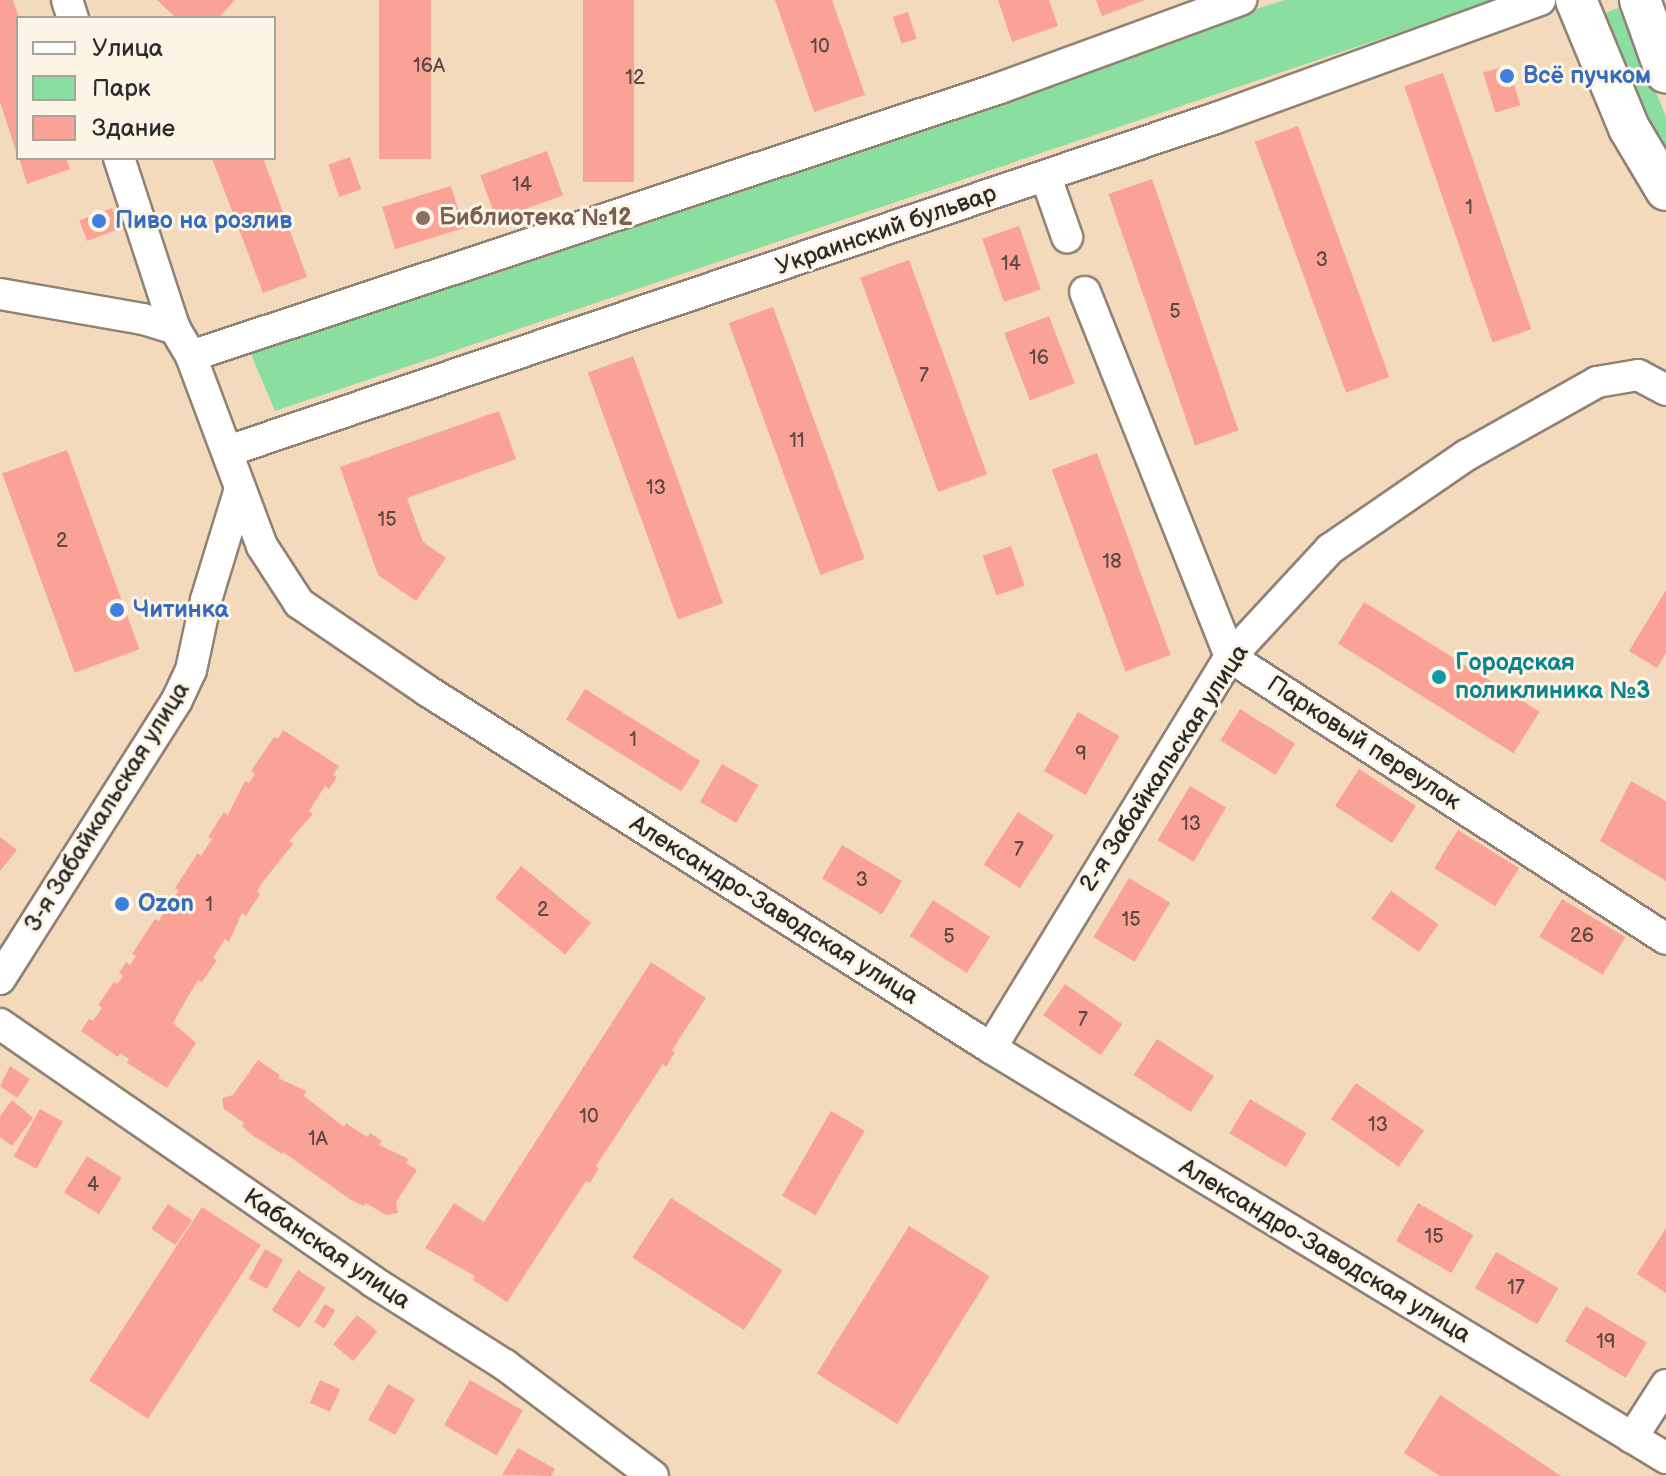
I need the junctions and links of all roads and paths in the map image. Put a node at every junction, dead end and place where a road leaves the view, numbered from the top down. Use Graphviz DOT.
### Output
graph roads {
  1 [pos="1241,0"];
  2 [pos="1540,0"];
  3 [pos="1576,0"];
  4 [pos="1640,0"];
  5 [pos="1666,73"];
  6 [pos="120,160"];
  7 [pos="1046,177"];
  8 [pos="1666,190"];
  9 [pos="1067,237"];
  10 [pos="1085,292"];
  11 [pos="0,294"];
  12 [pos="175,329"];
  13 [pos="191,356"];
  14 [pos="1666,390"];
  15 [pos="228,451"];
  16 [pos="240,489"];
  17 [pos="1230,657"];
  18 [pos="1666,939"];
  19 [pos="0,979"];
  20 [pos="0,1024"];
  21 [pos="991,1048"];
  22 [pos="1666,1385"];
  23 [pos="1632,1438"];
  24 [pos="1666,1458"];
  25 [pos="653,1476"];
  1 -- 13 [label="street"];
  2 -- 7 [label="street, Украинский бульвар"];
  3 -- 8 [label="main road"];
  4 -- 5 [label="main road"];
  6 -- 12 [label="street, Александро-Заводская улица"];
  7 -- 9 [label="street"];
  7 -- 15 [label="street, Украинский бульвар"];
  10 -- 17 [label="street"];
  11 -- 12 [label="street"];
  12 -- 13 [label="street, Александро-Заводская улица"];
  13 -- 15 [label="street, Александро-Заводская улица"];
  14 -- 17 [label="street, 2-я Забайкальская улица"];
  15 -- 16 [label="street, Александро-Заводская улица"];
  16 -- 19 [label="street, 3-я Забайкальская улица"];
  16 -- 21 [label="street, Александро-Заводская улица"];
  17 -- 18 [label="street, Парковый переулок"];
  17 -- 21 [label="street, 2-я Забайкальская улица"];
  20 -- 25 [label="street, Кабанская улица"];
  21 -- 23 [label="street, Александро-Заводская улица"];
  22 -- 23 [label="street"];
  23 -- 24 [label="street, Александро-Заводская улица"];
}
